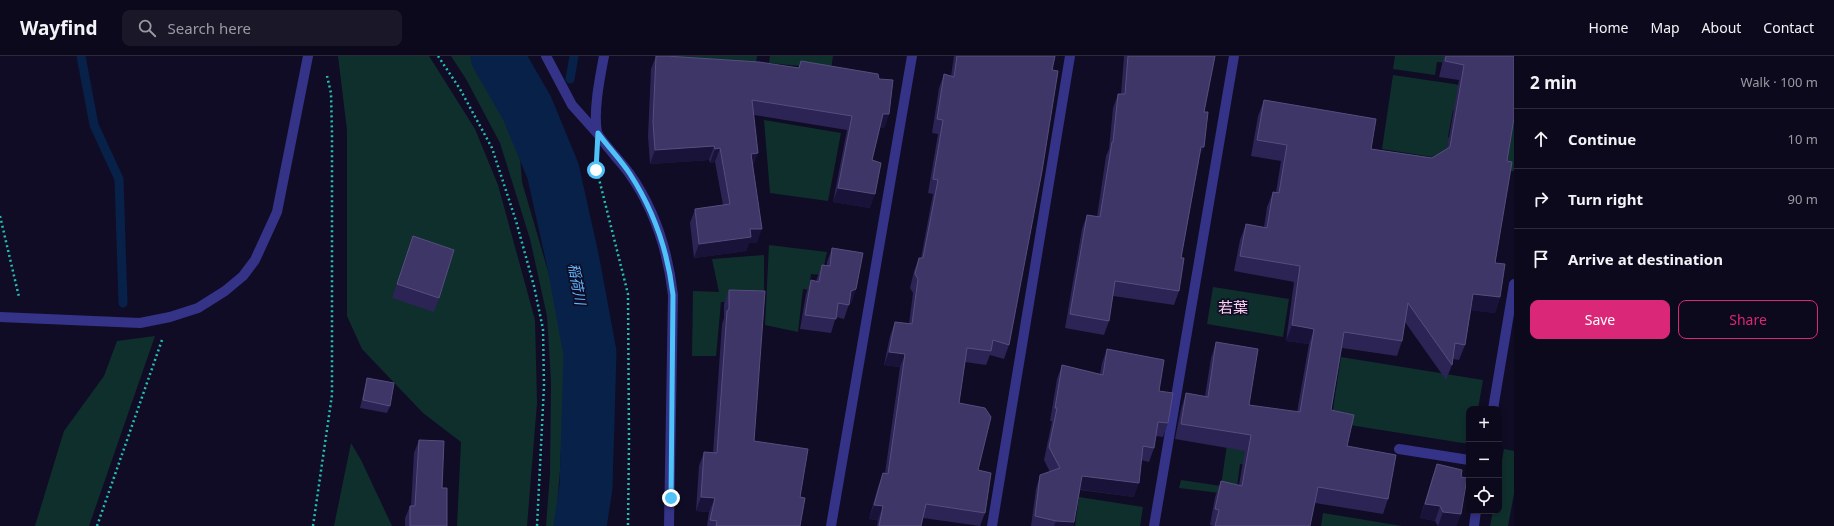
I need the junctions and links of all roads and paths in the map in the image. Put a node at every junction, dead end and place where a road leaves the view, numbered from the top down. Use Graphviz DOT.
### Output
graph roads {
  1 [pos="308,56"];
  2 [pos="438,56"];
  3 [pos="546,56"];
  4 [pos="604,56"];
  5 [pos="912,56"];
  6 [pos="1070,56"];
  7 [pos="1234,56"];
  8 [pos="325,71"];
  9 [pos="598,133"];
  10 [pos="0,216"];
  11 [pos="1514,284"];
  12 [pos="0,317"];
  13 [pos="170,317"];
  14 [pos="23,318"];
  15 [pos="1494,406"];
  16 [pos="1399,449"];
  17 [pos="1466,460"];
  18 [pos="1476,514"];
  19 [pos="97,526"];
  20 [pos="313,526"];
  21 [pos="537,526"];
  22 [pos="628,526"];
  23 [pos="669,526"];
  24 [pos="831,526"];
  25 [pos="992,526"];
  26 [pos="1154,526"];
  27 [pos="1474,526"];
  1 -- 13 [label="street"];
  2 -- 21 [label="path"];
  3 -- 9 [label="street"];
  4 -- 9 [label="street"];
  5 -- 24 [label="street"];
  6 -- 25 [label="street"];
  7 -- 26 [label="street"];
  8 -- 20 [label="path"];
  9 -- 22 [label="path"];
  9 -- 23 [label="street"];
  10 -- 14 [label="path"];
  11 -- 15 [label="street"];
  12 -- 14 [label="street"];
  13 -- 14 [label="street"];
  13 -- 19 [label="path"];
  16 -- 17 [label="street"];
  18 -- 27 [label="street"];
}
